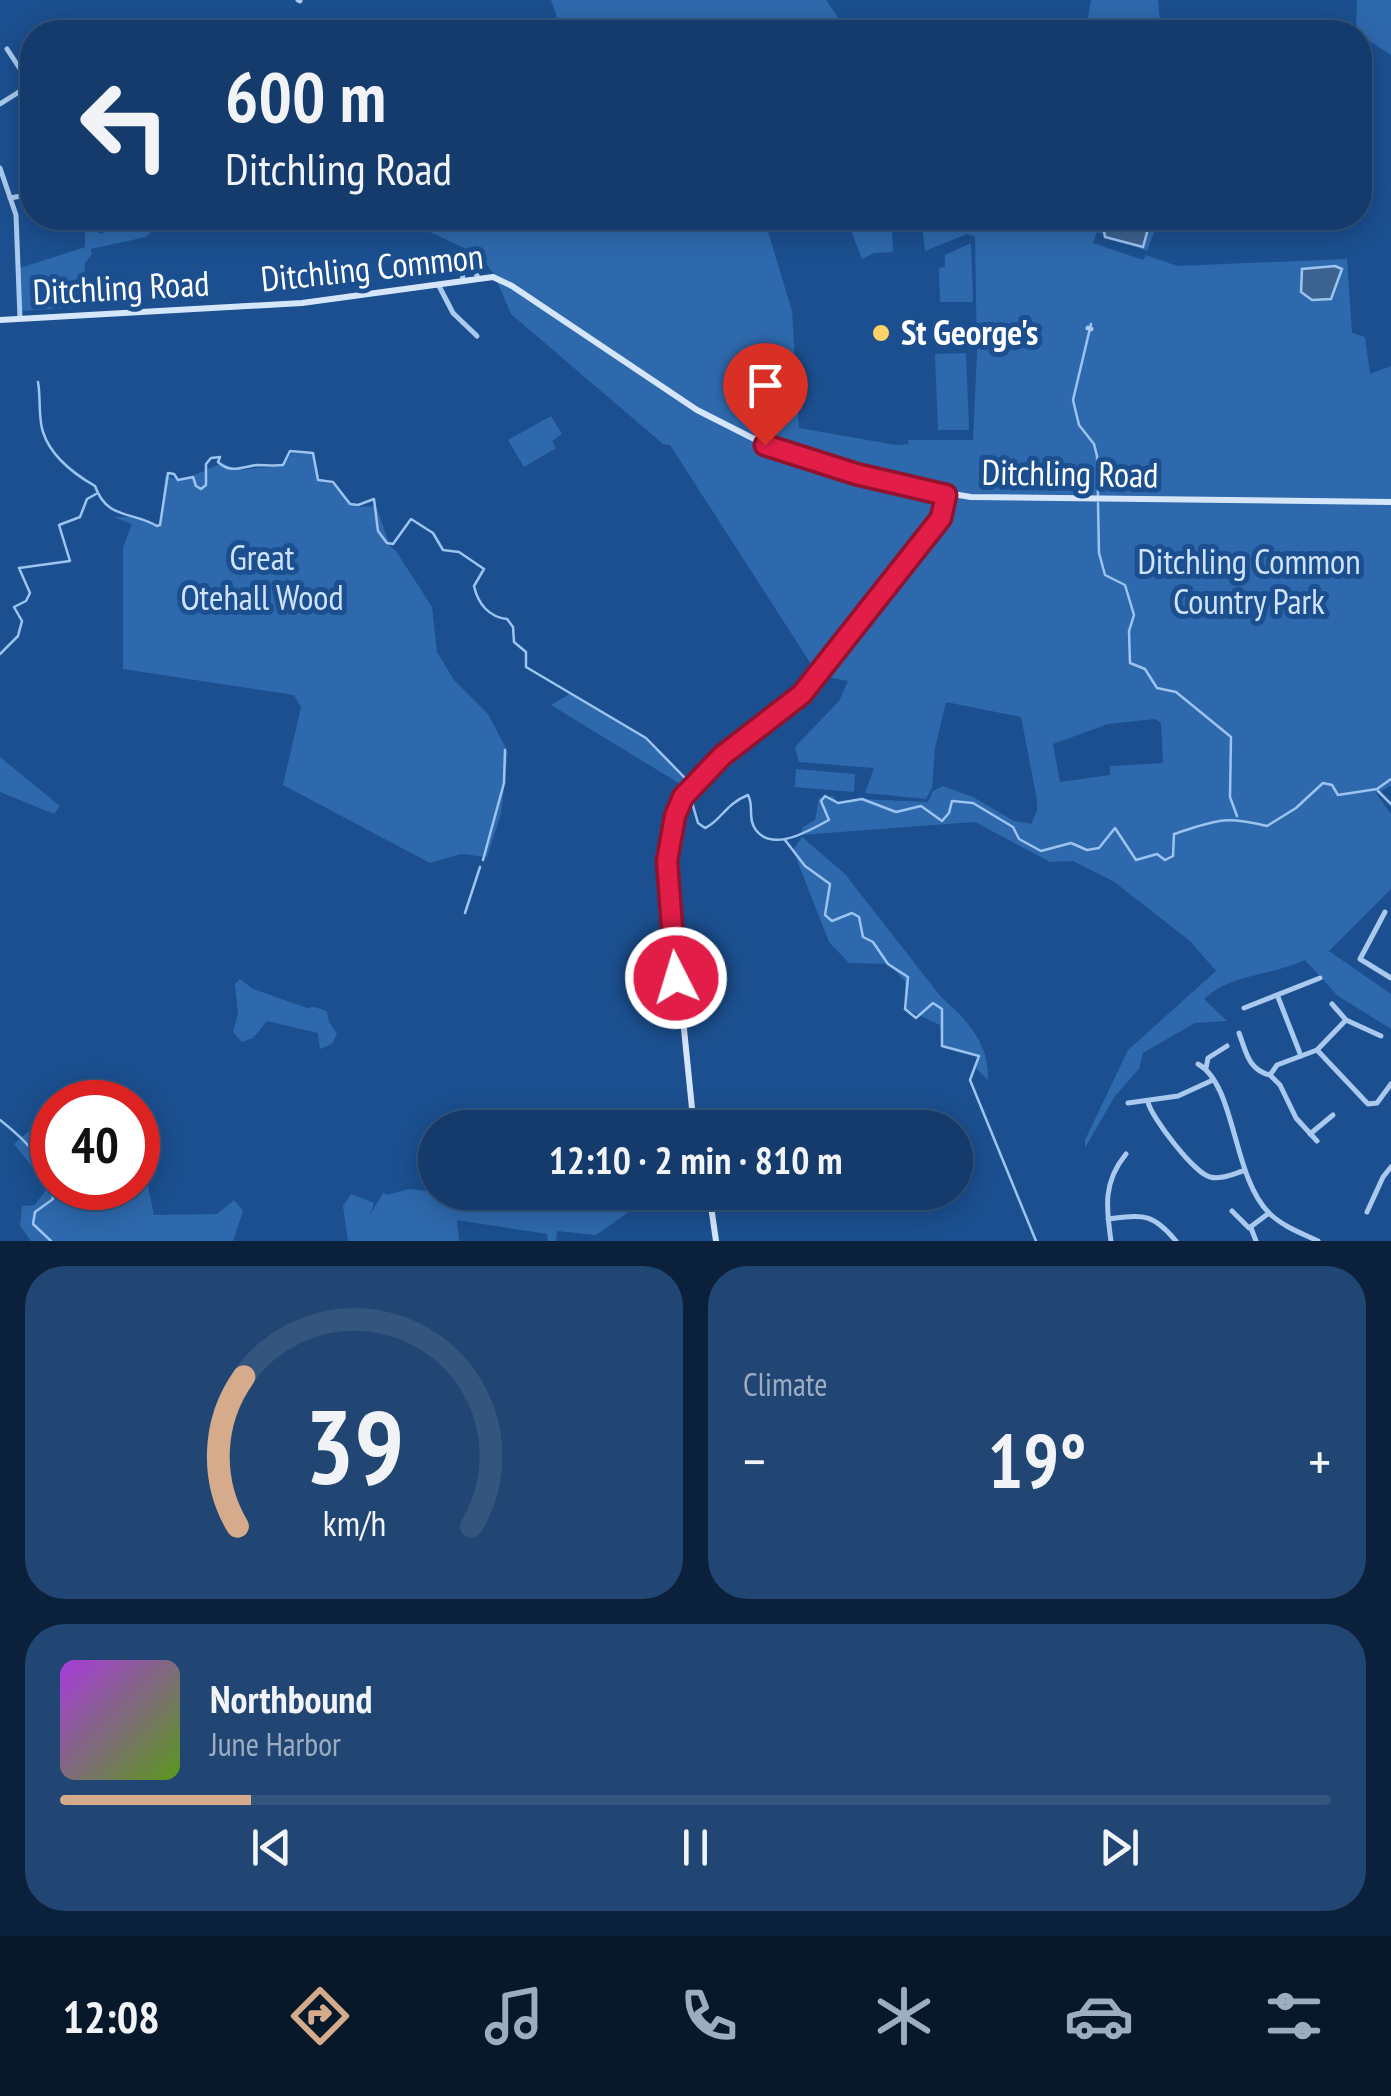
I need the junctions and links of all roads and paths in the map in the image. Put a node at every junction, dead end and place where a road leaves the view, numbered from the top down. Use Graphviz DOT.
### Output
graph roads {
  1 [pos="7,49"];
  2 [pos="20,68"];
  3 [pos="0,168"];
  4 [pos="20,196"];
  5 [pos="10,198"];
  6 [pos="478,278"];
  7 [pos="463,280"];
  8 [pos="439,286"];
  9 [pos="246,306"];
  10 [pos="20,318"];
  11 [pos="0,320"];
  12 [pos="477,336"];
  13 [pos="757,440"];
  14 [pos="946,495"];
  15 [pos="1391,502"];
  16 [pos="1385,912"];
  17 [pos="1320,978"];
  18 [pos="1391,978"];
  19 [pos="1278,997"];
  20 [pos="1332,1004"];
  21 [pos="1244,1008"];
  22 [pos="1346,1020"];
  23 [pos="1239,1033"];
  24 [pos="1380,1036"];
  25 [pos="1227,1046"];
  26 [pos="1317,1050"];
  27 [pos="1301,1056"];
  28 [pos="1198,1064"];
  29 [pos="1206,1068"];
  30 [pos="1270,1075"];
  31 [pos="1213,1080"];
  32 [pos="1391,1084"];
  33 [pos="1148,1102"];
  34 [pos="1128,1103"];
  35 [pos="692,1110"];
  36 [pos="1333,1115"];
  37 [pos="1310,1134"];
  38 [pos="1317,1140"];
  39 [pos="1126,1154"];
  40 [pos="1391,1168"];
  41 [pos="1243,1171"];
  42 [pos="712,1210"];
  43 [pos="1232,1211"];
  44 [pos="1367,1212"];
  45 [pos="1269,1213"];
  46 [pos="1108,1219"];
  47 [pos="1251,1228"];
  48 [pos="716,1241"];
  49 [pos="1112,1241"];
  50 [pos="1176,1241"];
  51 [pos="1256,1241"];
  52 [pos="1318,1241"];
  1 -- 2 [label="street"];
  3 -- 5 [label="street"];
  4 -- 5 [label="street"];
  5 -- 10 [label="street"];
  6 -- 7 [label="main road, Ditchling Common"];
  6 -- 7 [label="street"];
  6 -- 13 [label="main road, Ditchling Common"];
  7 -- 8 [label="main road, Ditchling Common"];
  8 -- 9 [label="main road, Ditchling Common"];
  8 -- 12 [label="street"];
  9 -- 10 [label="main road, Ditchling Road"];
  10 -- 11 [label="main road, Ditchling Road"];
  13 -- 14 [label="main road, Ditchling Road"];
  14 -- 15 [label="main road, Ditchling Road"];
  14 -- 35 [label="main road"];
  16 -- 18 [label="street"];
  17 -- 19 [label="street"];
  19 -- 21 [label="street"];
  19 -- 27 [label="street"];
  20 -- 22 [label="street"];
  22 -- 24 [label="street"];
  22 -- 26 [label="street"];
  23 -- 30 [label="street"];
  25 -- 29 [label="street"];
  26 -- 27 [label="street"];
  26 -- 32 [label="street"];
  27 -- 30 [label="street"];
  28 -- 29 [label="street"];
  29 -- 31 [label="street"];
  30 -- 37 [label="street"];
  31 -- 33 [label="street"];
  31 -- 41 [label="street"];
  33 -- 34 [label="street"];
  33 -- 41 [label="street"];
  36 -- 37 [label="street"];
  37 -- 38 [label="street"];
  39 -- 46 [label="street"];
  40 -- 44 [label="street"];
  41 -- 45 [label="street"];
  42 -- 48 [label="main road"];
  43 -- 47 [label="street"];
  45 -- 47 [label="street"];
  45 -- 52 [label="street"];
  46 -- 49 [label="street"];
  46 -- 50 [label="street"];
  47 -- 51 [label="street"];
}
